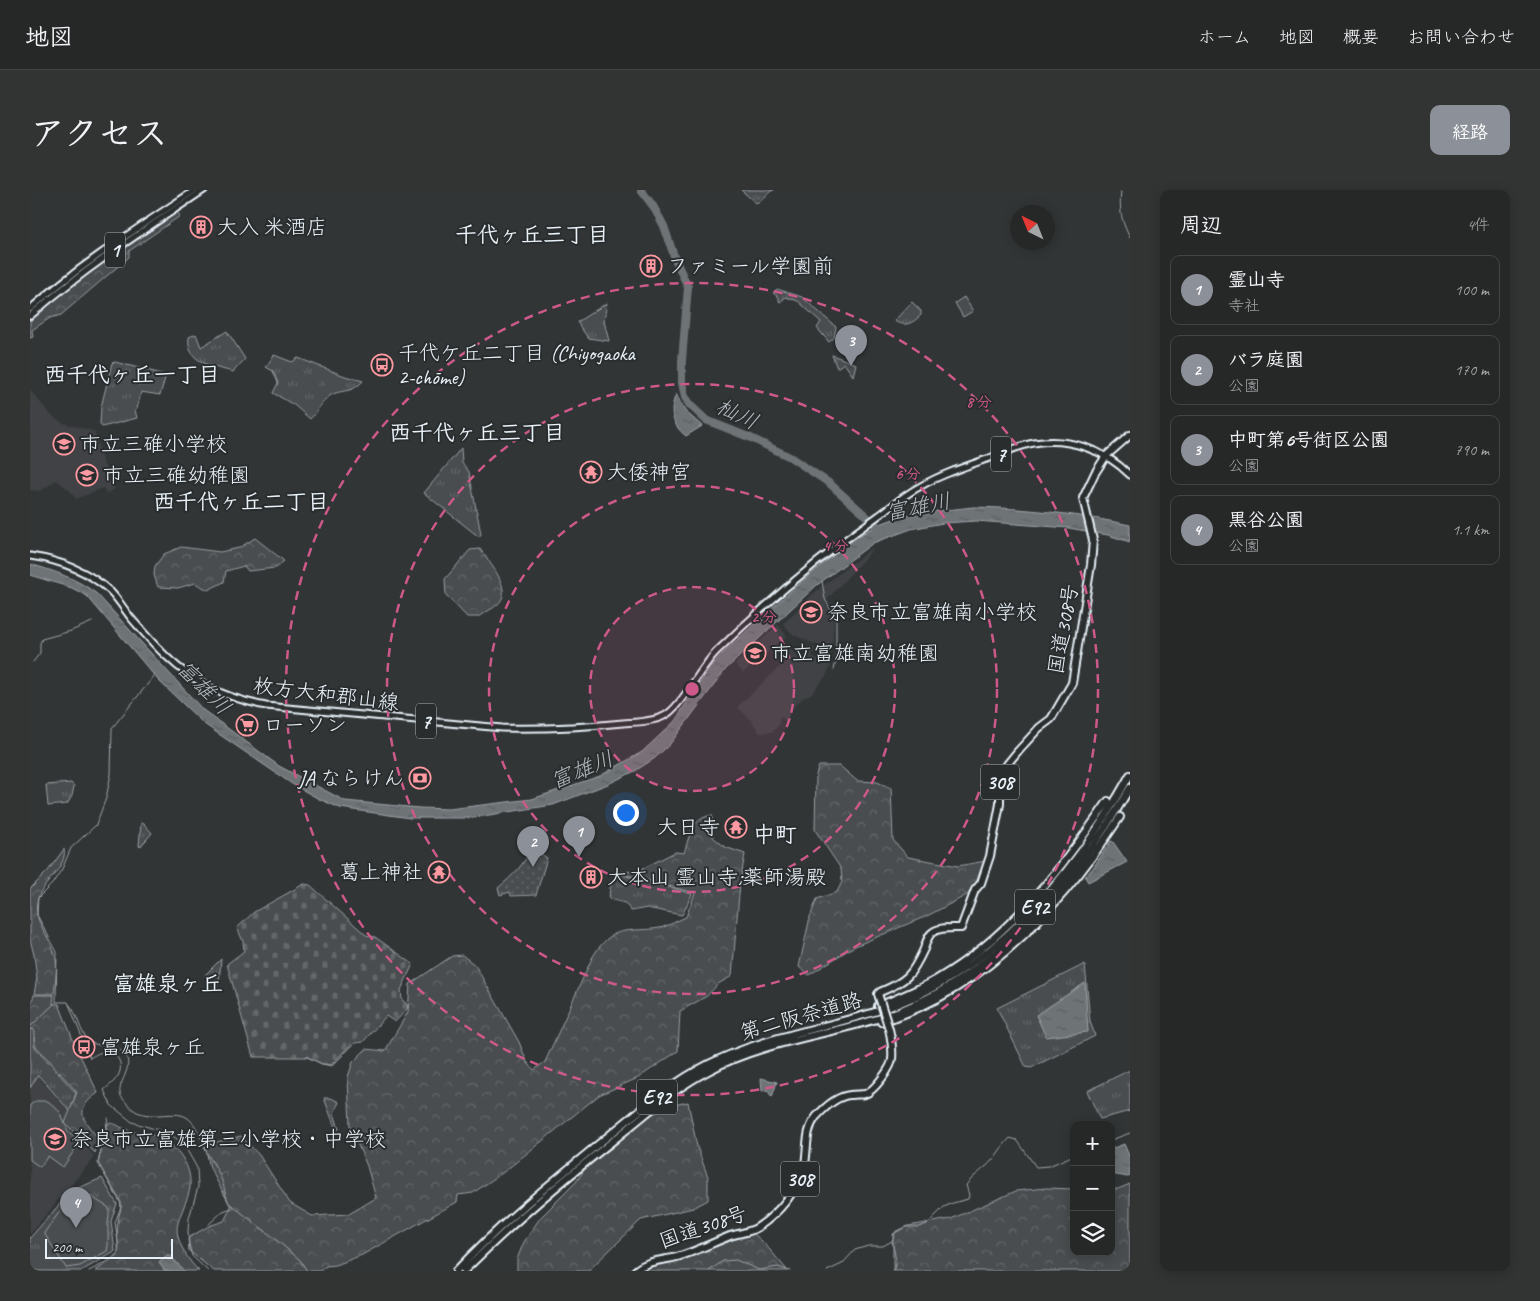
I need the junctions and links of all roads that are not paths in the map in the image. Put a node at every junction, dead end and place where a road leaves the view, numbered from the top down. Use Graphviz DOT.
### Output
graph roads {
  1 [pos="195,190"];
  2 [pos="204,190"];
  3 [pos="30,310"];
  4 [pos="30,316"];
  5 [pos="1130,435"];
  6 [pos="1106,456"];
  7 [pos="1130,475"];
  8 [pos="30,556"];
  9 [pos="1130,775"];
  10 [pos="1130,788"];
  11 [pos="1108,802"];
  12 [pos="1120,816"];
  13 [pos="905,1005"];
  14 [pos="823,1026"];
  15 [pos="825,1033"];
  16 [pos="456,1271"];
  17 [pos="464,1271"];
  18 [pos="635,1271"];
  1 -- 3 [label="main road, 1"];
  2 -- 4 [label="main road, 1"];
  5 -- 6 [label="highway, 国道308号 / 308"];
  6 -- 7 [label="main road, 枚方大和郡山線 / 7"];
  6 -- 8 [label="main road, 枚方大和郡山線 / 7"];
  6 -- 18 [label="highway, 国道308号 / 308, bridge"];
  9 -- 13 [label="highway, 第二阪奈道路 / E92"];
  10 -- 13 [label="highway, 第二阪奈道路 / E92"];
  11 -- 14 [label="highway"];
  12 -- 15 [label="highway"];
  13 -- 14 [label="highway, 第二阪奈道路 / E92"];
  13 -- 15 [label="highway, 第二阪奈道路 / E92"];
  14 -- 16 [label="highway, 第二阪奈道路 / E92"];
  15 -- 17 [label="highway, 第二阪奈道路 / E92"];
}
